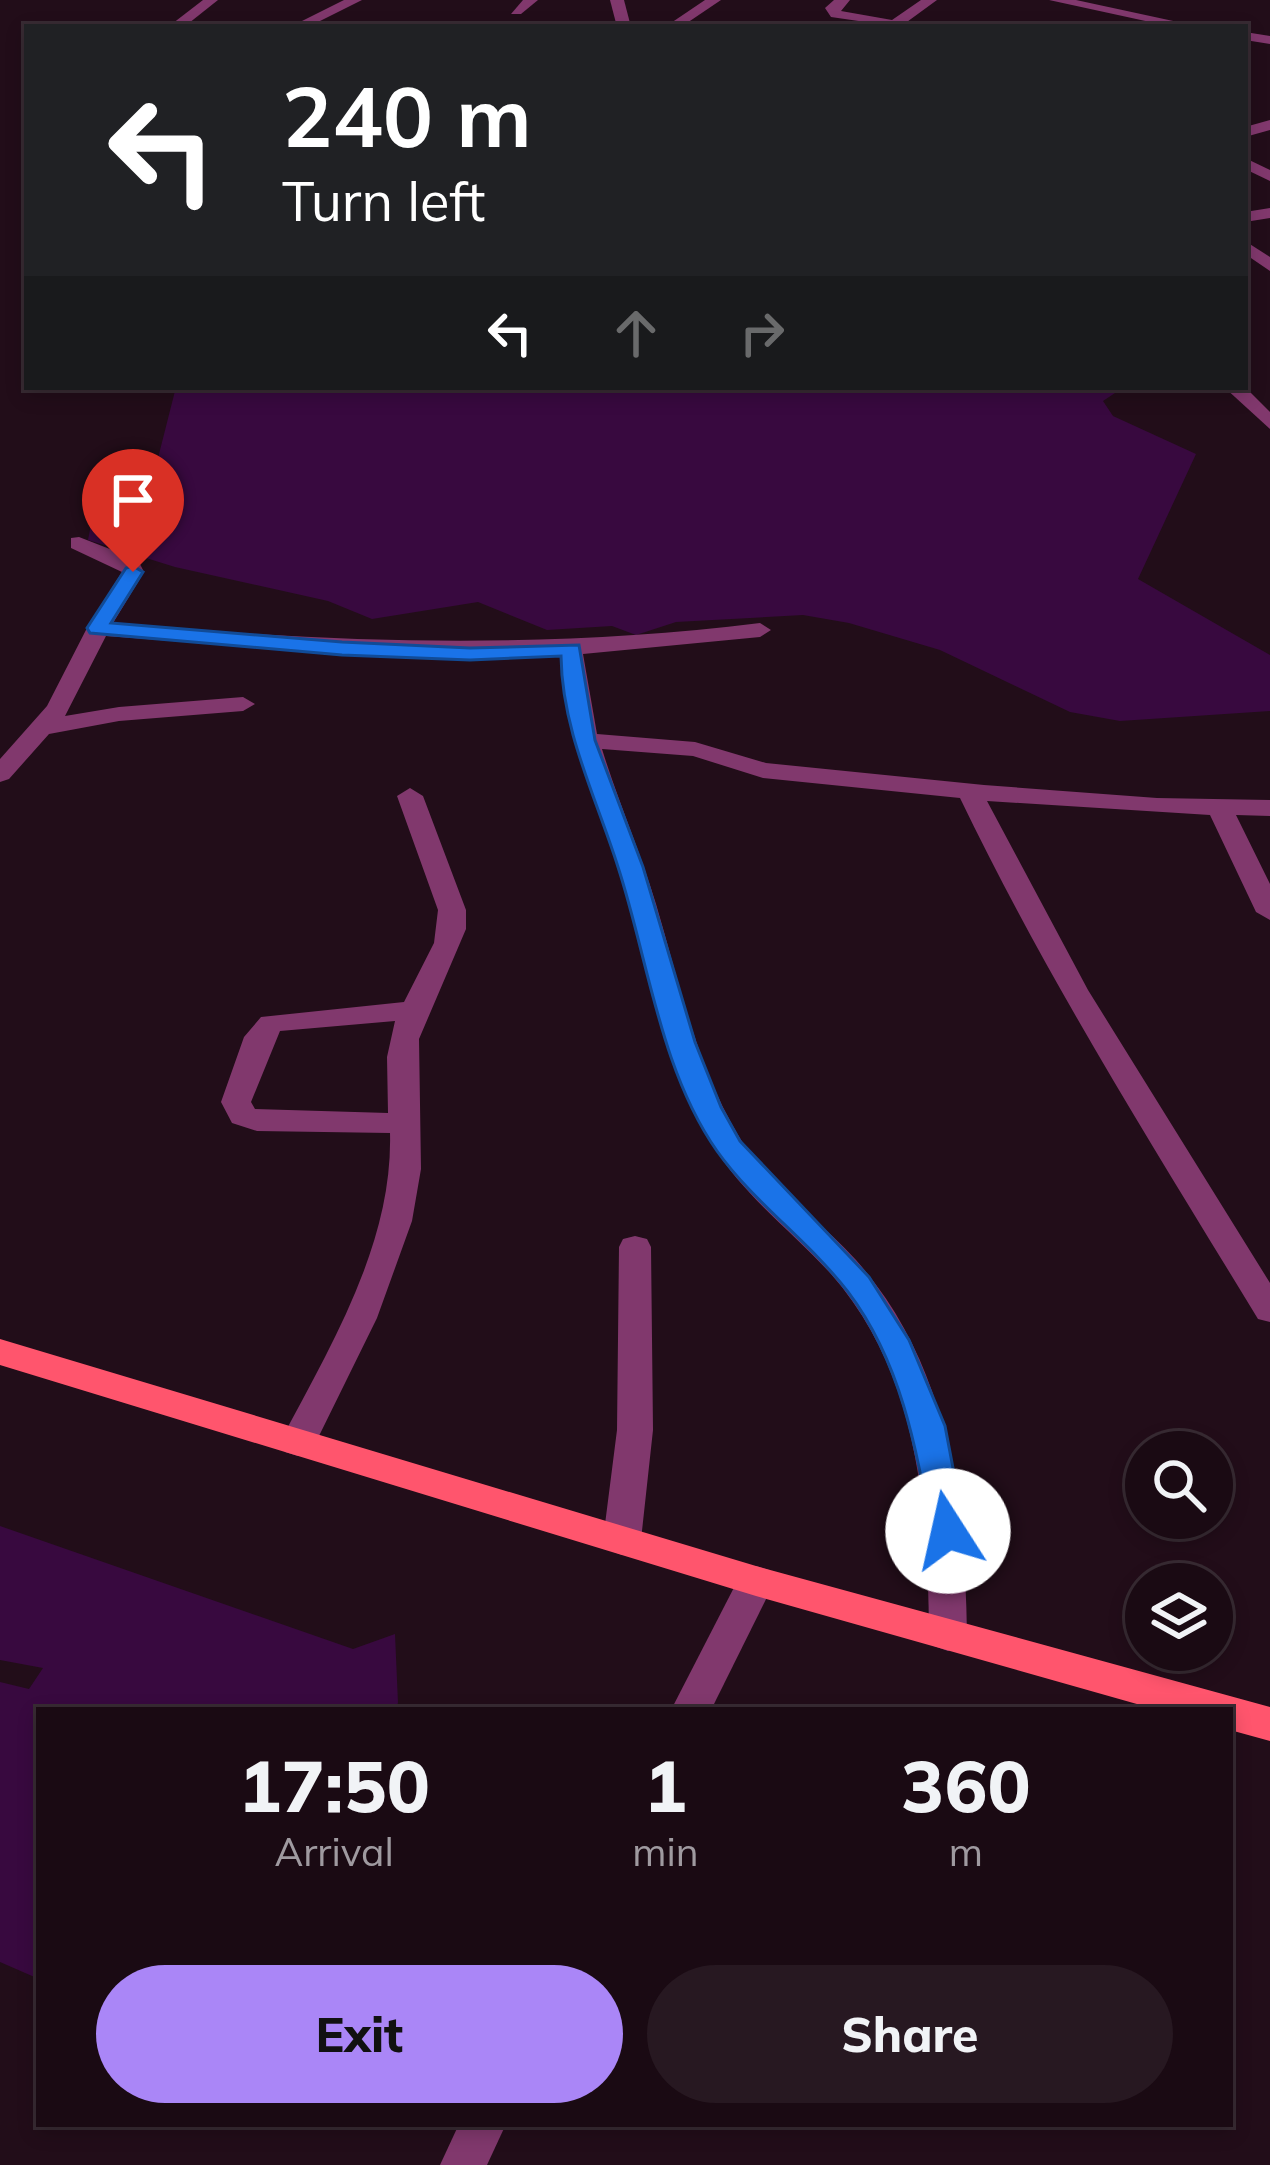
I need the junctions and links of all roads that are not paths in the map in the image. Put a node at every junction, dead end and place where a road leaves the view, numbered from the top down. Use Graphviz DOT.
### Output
graph roads {
  1 [pos="211,0"];
  2 [pos="355,0"];
  3 [pos="531,0"];
  4 [pos="714,0"];
  5 [pos="930,0"];
  6 [pos="1056,0"];
  7 [pos="843,8"];
  8 [pos="516,11"];
  9 [pos="1129,14"];
  10 [pos="180,22"];
  11 [pos="303,24"];
  12 [pos="677,24"];
  13 [pos="823,24"];
  14 [pos="887,24"];
  15 [pos="895,24"];
  16 [pos="1111,24"];
  17 [pos="1176,24"];
  18 [pos="1237,390"];
  19 [pos="1270,423"];
  20 [pos="79,543"];
  21 [pos="98,628"];
  22 [pos="760,630"];
  23 [pos="571,650"];
  24 [pos="244,704"];
  25 [pos="46,727"];
  26 [pos="584,740"];
  27 [pos="0,774"];
  28 [pos="969,791"];
  29 [pos="410,796"];
  30 [pos="1219,807"];
  31 [pos="1270,808"];
  32 [pos="1270,912"];
  33 [pos="413,1010"];
  34 [pos="407,1123"];
  35 [pos="634,1247"];
  36 [pos="1270,1310"];
  37 [pos="0,1352"];
  38 [pos="298,1442"];
  39 [pos="622,1540"];
  40 [pos="756,1581"];
  41 [pos="948,1635"];
  42 [pos="693,1707"];
  43 [pos="1207,1707"];
  44 [pos="1233,1714"];
  45 [pos="1270,1724"];
  46 [pos="482,2127"];
  47 [pos="463,2165"];
  1 -- 10 [label="street"];
  2 -- 11 [label="street"];
  3 -- 8 [label="street"];
  4 -- 12 [label="street"];
  5 -- 15 [label="street"];
  6 -- 9 [label="street"];
  7 -- 13 [label="street"];
  7 -- 14 [label="street"];
  9 -- 16 [label="street"];
  9 -- 17 [label="street"];
  18 -- 19 [label="street"];
  20 -- 21 [label="street"];
  21 -- 23 [label="street"];
  21 -- 25 [label="street"];
  22 -- 23 [label="street"];
  23 -- 26 [label="street"];
  24 -- 25 [label="street"];
  25 -- 27 [label="street"];
  26 -- 28 [label="street"];
  26 -- 41 [label="street"];
  28 -- 30 [label="street"];
  28 -- 36 [label="street"];
  29 -- 33 [label="street"];
  30 -- 31 [label="street"];
  30 -- 32 [label="street"];
  33 -- 34 [label="street"];
  33 -- 34 [label="street"];
  34 -- 38 [label="street"];
  35 -- 39 [label="street"];
  37 -- 38 [label="main road"];
  38 -- 39 [label="main road"];
  39 -- 40 [label="main road"];
  40 -- 41 [label="main road"];
  40 -- 42 [label="street"];
  41 -- 43 [label="main road"];
  44 -- 45 [label="main road"];
  46 -- 47 [label="street"];
}
